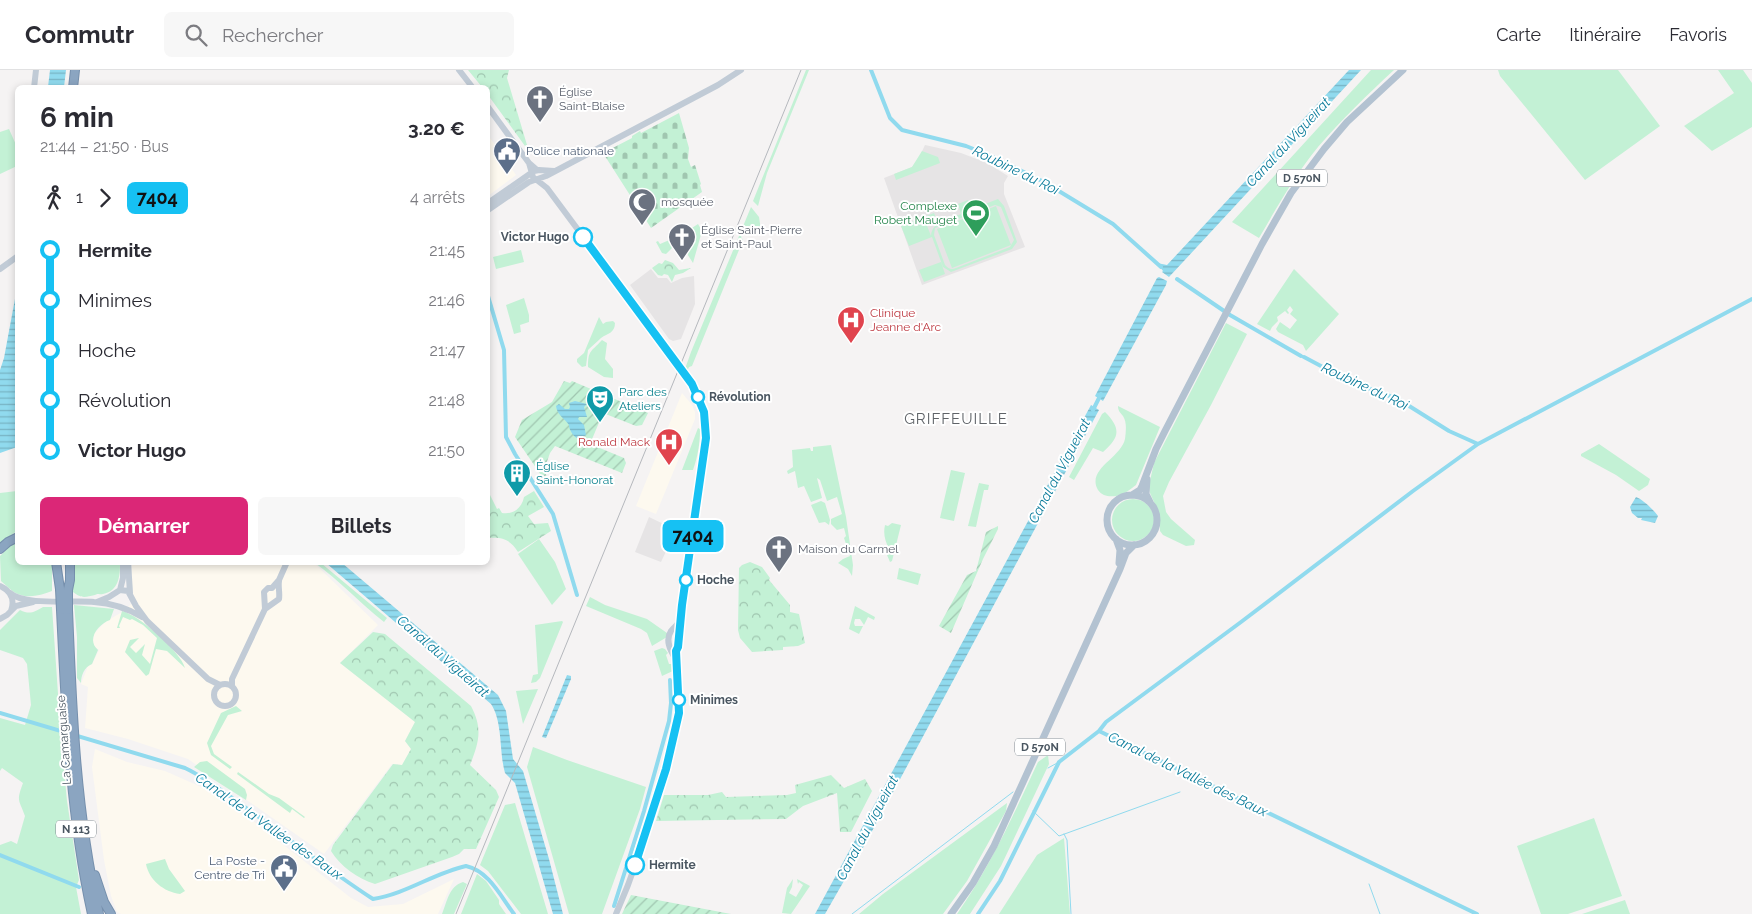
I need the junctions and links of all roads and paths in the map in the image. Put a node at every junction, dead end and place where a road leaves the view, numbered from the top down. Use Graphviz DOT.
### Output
graph roads {
  1 [pos="36,70"];
  2 [pos="75,70"];
  3 [pos="80,70"];
  4 [pos="459,70"];
  5 [pos="741,70"];
  6 [pos="1403,70"];
  7 [pos="34,85"];
  8 [pos="73,85"];
  9 [pos="78,85"];
  10 [pos="471,85"];
  11 [pos="490,110"];
  12 [pos="534,171"];
  13 [pos="545,173"];
  14 [pos="537,179"];
  15 [pos="547,188"];
  16 [pos="490,201"];
  17 [pos="490,209"];
  18 [pos="15,258"];
  19 [pos="0,269"];
  20 [pos="1147,474"];
  21 [pos="1132,495"];
  22 [pos="1150,502"];
  23 [pos="15,538"];
  24 [pos="1116,539"];
  25 [pos="1134,545"];
  26 [pos="0,550"];
  27 [pos="57,565"];
  28 [pos="60,565"];
  29 [pos="68,565"];
  30 [pos="122,565"];
  31 [pos="128,565"];
  32 [pos="286,565"];
  33 [pos="1117,574"];
  34 [pos="0,586"];
  35 [pos="275,589"];
  36 [pos="64,590"];
  37 [pos="117,592"];
  38 [pos="10,593"];
  39 [pos="131,596"];
  40 [pos="36,601"];
  41 [pos="97,602"];
  42 [pos="269,602"];
  43 [pos="120,606"];
  44 [pos="10,612"];
  45 [pos="0,619"];
  46 [pos="147,621"];
  47 [pos="71,744"];
  48 [pos="80,808"];
  49 [pos="92,914"];
  50 [pos="99,914"];
  51 [pos="111,914"];
  52 [pos="616,914"];
  53 [pos="951,914"];
  1 -- 7 [label="main road"];
  2 -- 8 [label="highway"];
  3 -- 9 [label="highway"];
  4 -- 10 [label="main road"];
  5 -- 13 [label="main road"];
  6 -- 20 [label="main road, D 570N"];
  11 -- 12 [label="main road"];
  12 -- 13 [label="main road"];
  12 -- 14 [label="main road"];
  12 -- 16 [label="main road"];
  13 -- 14 [label="main road"];
  13 -- 15 [label="main road"];
  14 -- 15 [label="main road"];
  14 -- 17 [label="main road"];
  15 -- 52 [label="main road, bridge"];
  18 -- 19 [label="main road"];
  20 -- 21 [label="main road, D 570N"];
  20 -- 22 [label="main road, D 570N"];
  21 -- 22 [label="main road"];
  21 -- 24 [label="main road"];
  22 -- 25 [label="main road"];
  23 -- 26 [label="highway"];
  24 -- 25 [label="main road"];
  24 -- 33 [label="main road, D 570N"];
  25 -- 33 [label="main road, D 570N"];
  27 -- 36 [label="highway"];
  28 -- 36 [label="highway, La Camarguaise / N 113"];
  29 -- 36 [label="highway"];
  30 -- 37 [label="main road"];
  31 -- 39 [label="main road"];
  32 -- 35 [label="main road"];
  33 -- 53 [label="main road, D 570N"];
  34 -- 38 [label="main road"];
  35 -- 42 [label="main road"];
  35 -- 42 [label="main road"];
  36 -- 47 [label="highway, La Camarguaise / N 113, bridge"];
  37 -- 39 [label="main road"];
  37 -- 41 [label="main road"];
  37 -- 43 [label="main road"];
  38 -- 40 [label="main road"];
  38 -- 44 [label="main road"];
  39 -- 43 [label="main road"];
  39 -- 46 [label="main road"];
  40 -- 41 [label="main road"];
  40 -- 44 [label="main road"];
  41 -- 43 [label="main road"];
  42 -- 46 [label="main road"];
  43 -- 46 [label="main road"];
  44 -- 45 [label="main road"];
  47 -- 48 [label="highway, La Camarguaise / N 113"];
  47 -- 49 [label="highway, La Camarguaise / N 113"];
  48 -- 50 [label="highway, La Camarguaise / N 113"];
  48 -- 51 [label="highway"];
}
